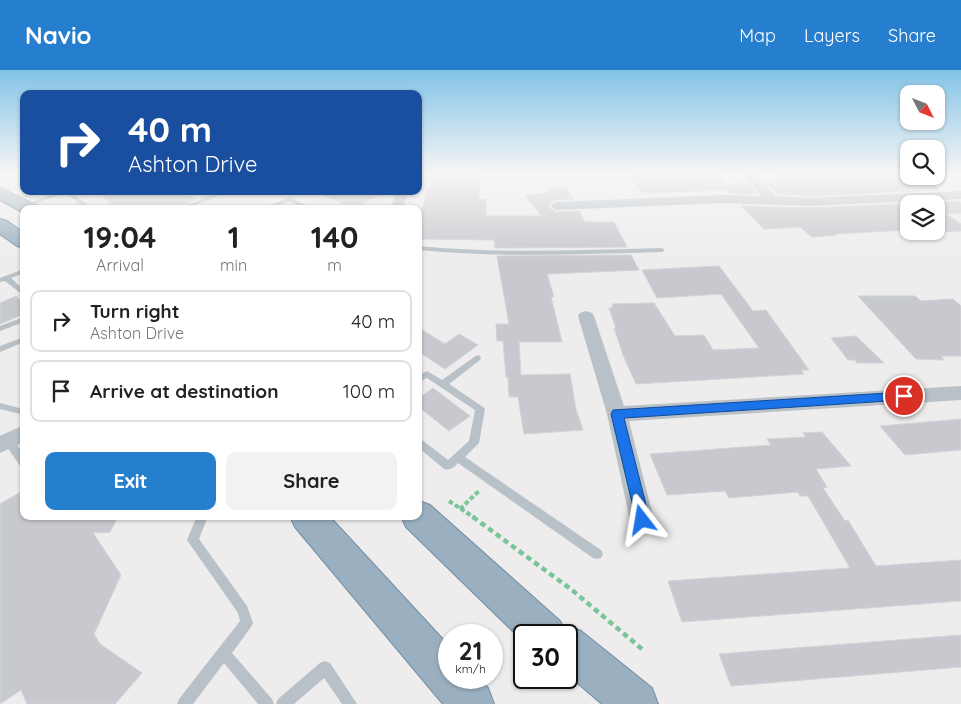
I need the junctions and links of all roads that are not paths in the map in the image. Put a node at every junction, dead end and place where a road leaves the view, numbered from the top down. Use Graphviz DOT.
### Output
graph roads {
  1 [pos="637,203"];
  2 [pos="556,206"];
  3 [pos="0,225"];
  4 [pos="20,239"];
  5 [pos="422,248"];
  6 [pos="662,250"];
  7 [pos="20,273"];
  8 [pos="3,279"];
  9 [pos="20,291"];
  10 [pos="586,316"];
  11 [pos="20,321"];
  12 [pos="0,329"];
  13 [pos="20,341"];
  14 [pos="0,349"];
  15 [pos="477,358"];
  16 [pos="422,377"];
  17 [pos="443,384"];
  18 [pos="961,393"];
  19 [pos="0,406"];
  20 [pos="20,411"];
  21 [pos="617,414"];
  22 [pos="11,440"];
  23 [pos="422,445"];
  24 [pos="20,456"];
  25 [pos="458,457"];
  26 [pos="434,509"];
  27 [pos="201,520"];
  28 [pos="311,520"];
  29 [pos="642,520"];
  30 [pos="597,554"];
  31 [pos="504,594"];
  32 [pos="535,624"];
  33 [pos="540,624"];
  34 [pos="224,653"];
  35 [pos="578,656"];
  36 [pos="437,664"];
  37 [pos="578,666"];
  38 [pos="184,704"];
  39 [pos="267,704"];
  40 [pos="284,704"];
  41 [pos="350,704"];
  42 [pos="463,704"];
  43 [pos="472,704"];
  44 [pos="617,704"];
  45 [pos="636,704"];
  1 -- 2 [label="street"];
  3 -- 4 [label="highway"];
  5 -- 6 [label="lane"];
  7 -- 8 [label="lane"];
  8 -- 9 [label="lane"];
  10 -- 21 [label="street"];
  11 -- 12 [label="lane"];
  13 -- 14 [label="lane"];
  15 -- 17 [label="lane"];
  16 -- 17 [label="lane"];
  17 -- 25 [label="lane"];
  18 -- 21 [label="street"];
  19 -- 20 [label="lane"];
  21 -- 29 [label="street"];
  22 -- 24 [label="lane"];
  23 -- 25 [label="lane"];
  25 -- 30 [label="lane"];
  26 -- 31 [label="highway"];
  27 -- 34 [label="lane"];
  28 -- 36 [label="highway"];
  31 -- 32 [label="highway"];
  31 -- 33 [label="highway"];
  34 -- 38 [label="lane"];
  34 -- 39 [label="lane"];
  35 -- 45 [label="highway"];
  36 -- 42 [label="highway"];
  36 -- 43 [label="highway"];
  37 -- 44 [label="highway"];
  40 -- 41 [label="lane"];
}
